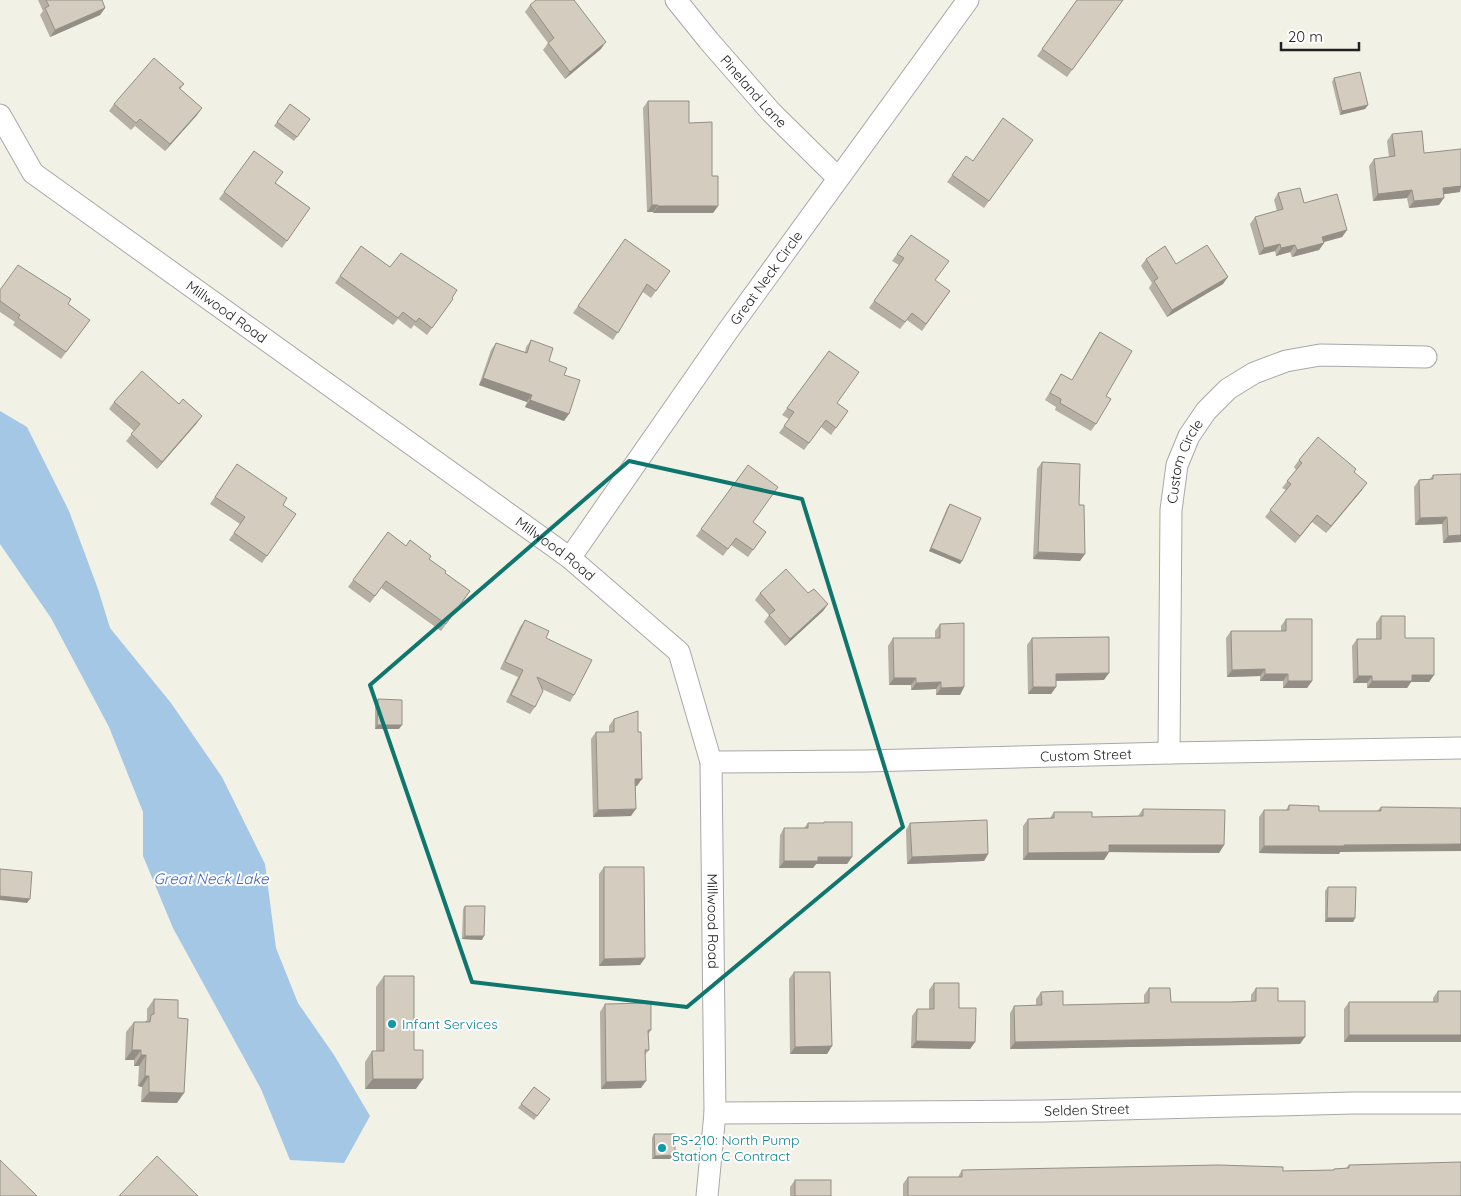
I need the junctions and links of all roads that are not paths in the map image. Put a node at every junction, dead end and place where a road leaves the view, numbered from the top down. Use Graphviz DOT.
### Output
graph roads {
  1 [pos="676,0"];
  2 [pos="968,0"];
  3 [pos="0,115"];
  4 [pos="838,178"];
  5 [pos="1426,357"];
  6 [pos="570,558"];
  7 [pos="1461,748"];
  8 [pos="1169,753"];
  9 [pos="711,762"];
  10 [pos="1461,1103"];
  11 [pos="715,1113"];
  12 [pos="707,1196"];
  1 -- 4 [label="street, Pineland Lane"];
  2 -- 4 [label="street, Great Neck Circle"];
  3 -- 6 [label="street, Millwood Road"];
  4 -- 6 [label="street, Great Neck Circle"];
  5 -- 8 [label="street, Custom Circle"];
  6 -- 9 [label="street, Millwood Road"];
  7 -- 8 [label="street, Custom Street"];
  8 -- 9 [label="street, Custom Street"];
  9 -- 11 [label="street, Millwood Road"];
  10 -- 11 [label="street, Selden Street"];
  11 -- 12 [label="street, Millwood Road"];
}
